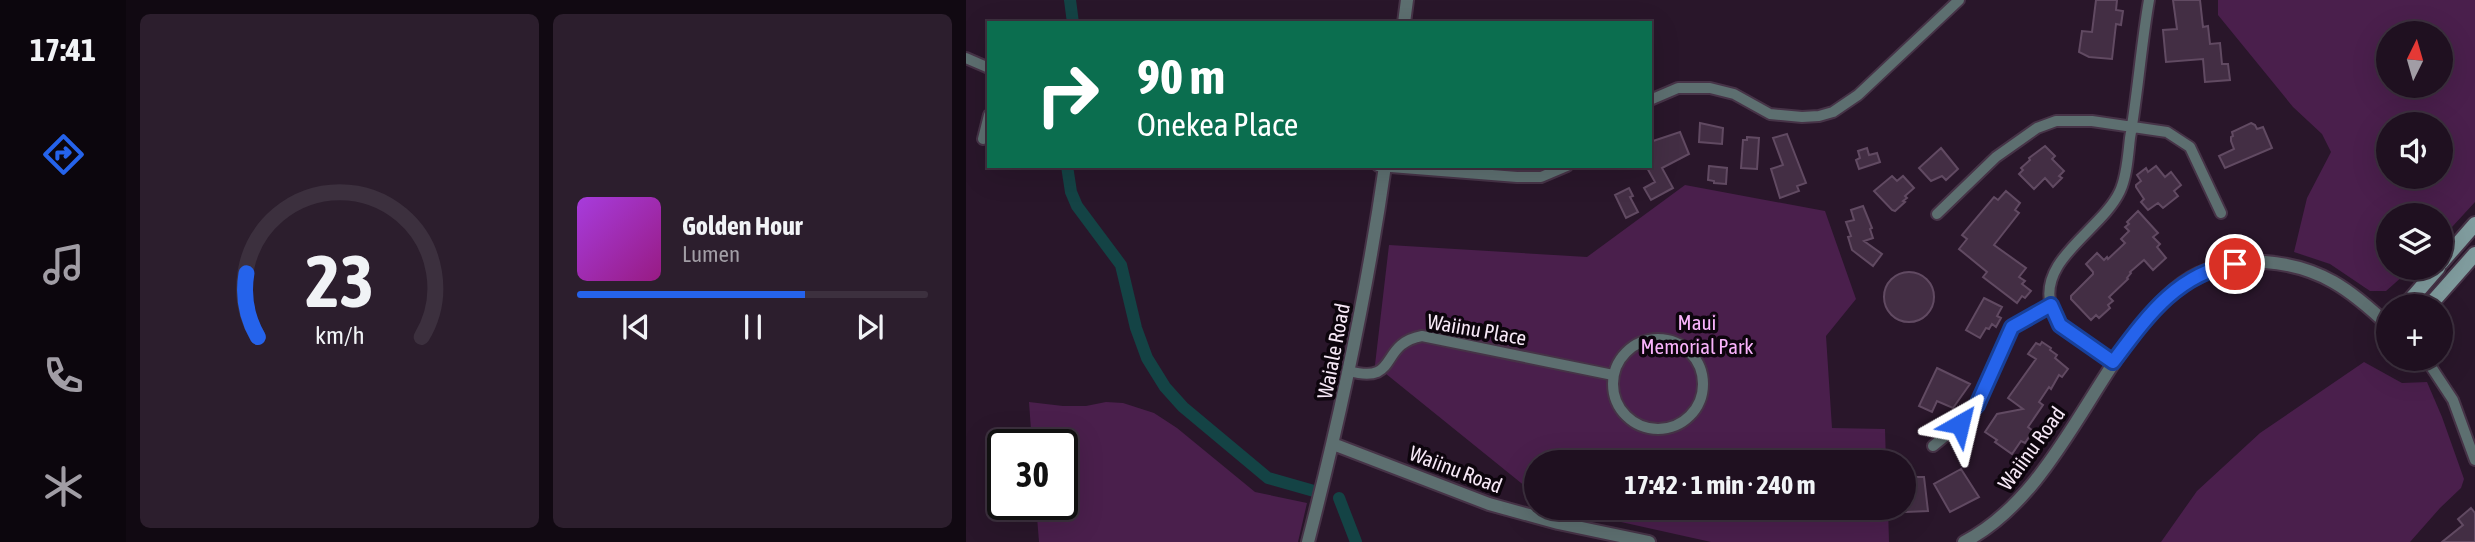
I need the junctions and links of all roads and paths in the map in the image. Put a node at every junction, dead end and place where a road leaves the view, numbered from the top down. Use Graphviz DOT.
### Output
graph roads {
  1 [pos="1407,0"];
  2 [pos="1959,0"];
  3 [pos="2149,0"];
  4 [pos="1404,21"];
  5 [pos="966,58"];
  6 [pos="987,67"];
  7 [pos="1652,99"];
  8 [pos="987,124"];
  9 [pos="2132,126"];
  10 [pos="983,139"];
  11 [pos="1385,168"];
  12 [pos="1398,168"];
  13 [pos="1562,168"];
  14 [pos="1937,214"];
  15 [pos="2221,214"];
  16 [pos="2475,224"];
  17 [pos="2453,249"];
  18 [pos="2475,254"];
  19 [pos="2428,280"];
  20 [pos="2415,294"];
  21 [pos="2440,294"];
  22 [pos="2051,305"];
  23 [pos="2376,313"];
  24 [pos="2113,362"];
  25 [pos="2434,371"];
  26 [pos="1349,372"];
  27 [pos="1613,375"];
  28 [pos="1333,444"];
  29 [pos="1934,446"];
  30 [pos="2475,460"];
  31 [pos="1308,542"];
  32 [pos="1648,542"];
  33 [pos="1964,542"];
  1 -- 4 [label="street"];
  2 -- 7 [label="street"];
  3 -- 9 [label="street"];
  5 -- 6 [label="street"];
  8 -- 10 [label="street"];
  9 -- 14 [label="street"];
  9 -- 15 [label="street"];
  9 -- 22 [label="street"];
  11 -- 26 [label="street, Waiale Road"];
  12 -- 13 [label="street"];
  16 -- 17 [label="main road"];
  18 -- 21 [label="main road"];
  19 -- 20 [label="main road"];
  22 -- 24 [label="street"];
  22 -- 29 [label="street"];
  23 -- 24 [label="street, Waiinu Road"];
  24 -- 33 [label="street, Waiinu Road"];
  25 -- 30 [label="street"];
  26 -- 27 [label="street, Waiinu Place"];
  26 -- 28 [label="street, Waiale Road"];
  27 -- 27 [label="street"];
  28 -- 31 [label="street, Waiale Road"];
  28 -- 32 [label="street, Waiinu Road"];
}
